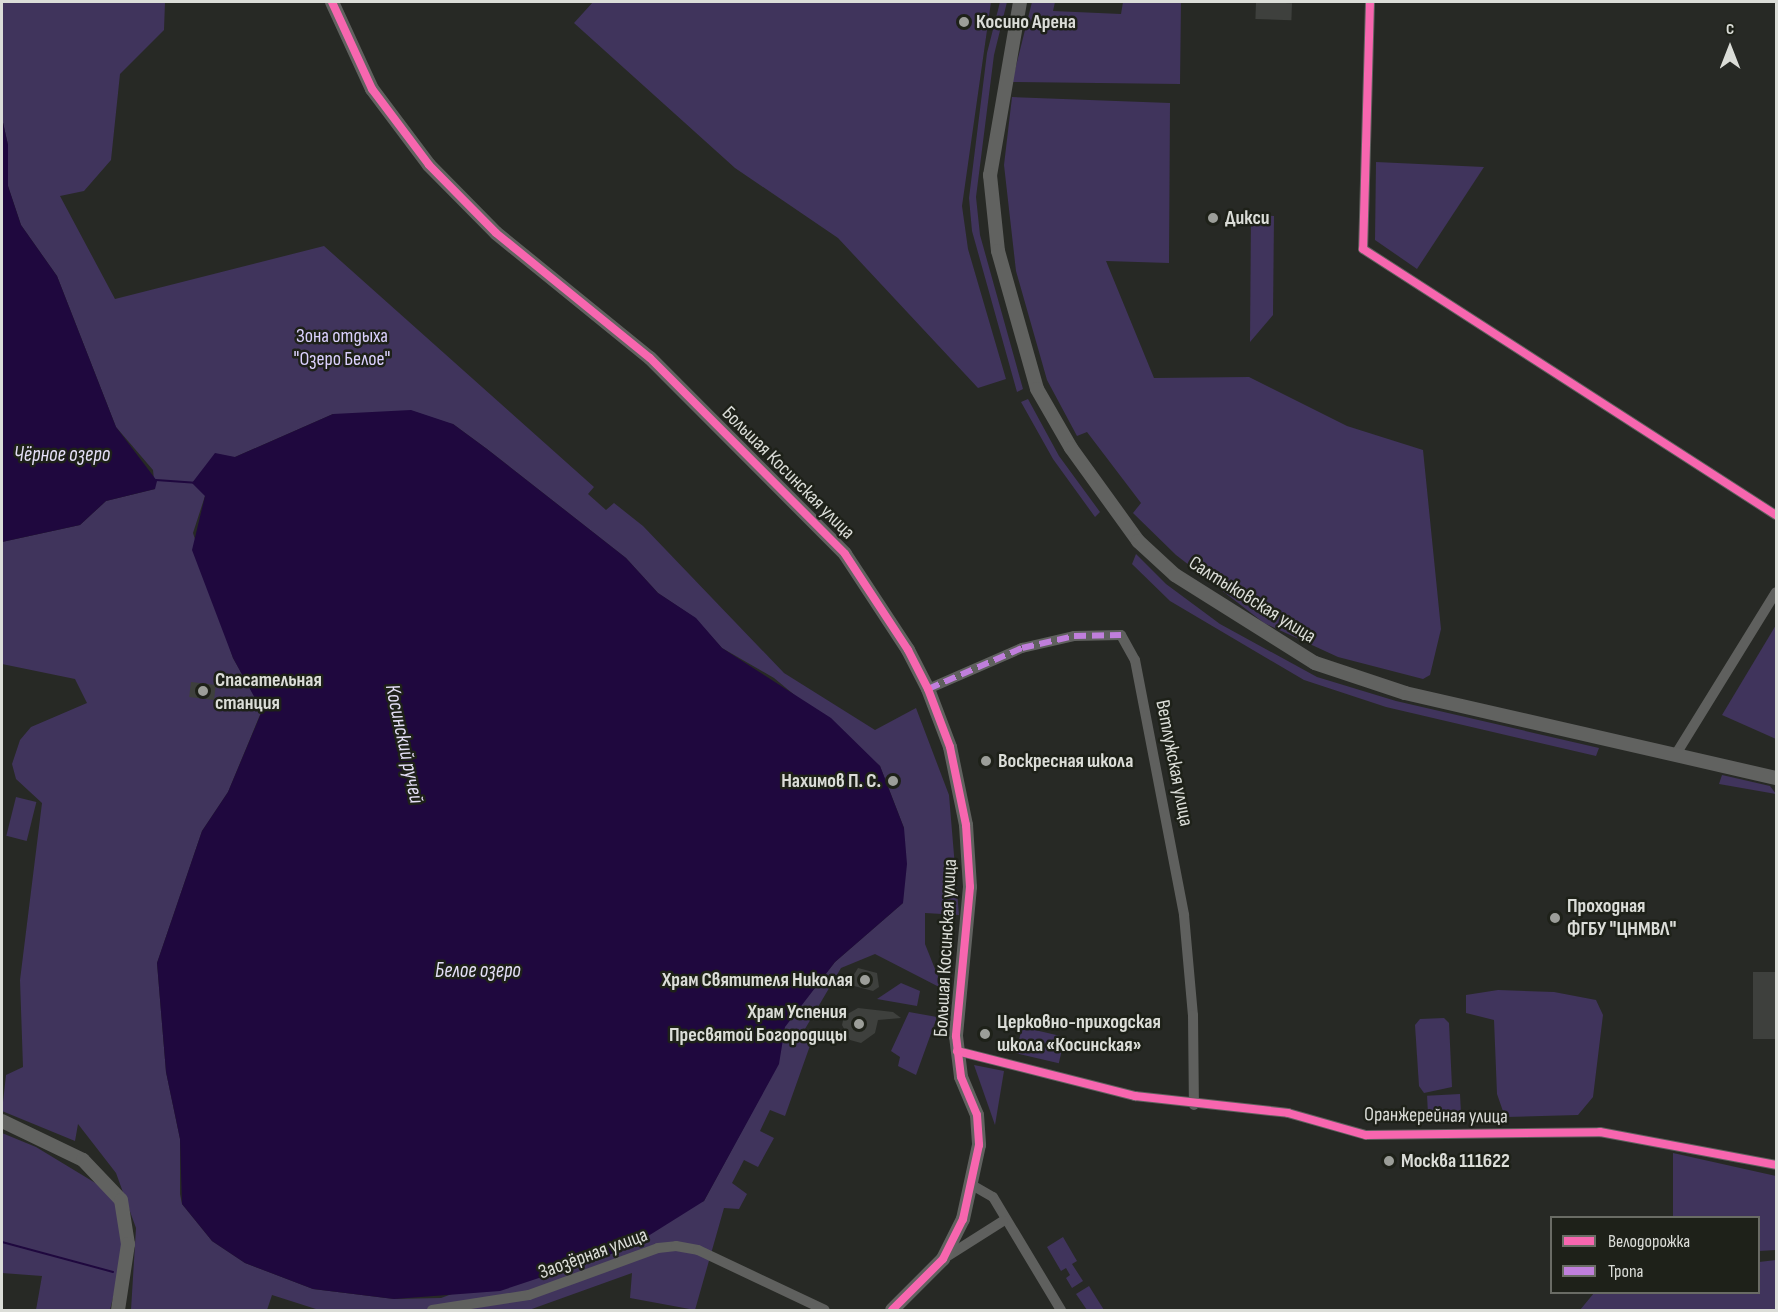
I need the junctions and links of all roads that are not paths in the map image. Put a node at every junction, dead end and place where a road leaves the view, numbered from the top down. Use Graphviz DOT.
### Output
graph roads {
  1 [pos="332,2"];
  2 [pos="1020,2"];
  3 [pos="1370,2"];
  4 [pos="1776,515"];
  5 [pos="1776,592"];
  6 [pos="928,689"];
  7 [pos="1676,754"];
  8 [pos="1776,778"];
  9 [pos="957,1051"];
  10 [pos="1194,1105"];
  11 [pos="2,1121"];
  12 [pos="1776,1165"];
  13 [pos="972,1185"];
  14 [pos="963,1219"];
  15 [pos="1003,1221"];
  16 [pos="980,1234"];
  17 [pos="943,1259"];
  18 [pos="118,1311"];
  19 [pos="432,1311"];
  20 [pos="825,1311"];
  21 [pos="892,1311"];
  22 [pos="1061,1311"];
  1 -- 6 [label="street, Большая Косинская улица"];
  2 -- 7 [label="street, Салтыковская улица"];
  3 -- 4 [label="street"];
  5 -- 7 [label="street"];
  6 -- 9 [label="street, Большая Косинская улица"];
  6 -- 10 [label="street, Ветлужская улица"];
  7 -- 8 [label="street, Салтыковская улица"];
  9 -- 10 [label="street, Оранжерейная улица"];
  9 -- 13 [label="street, Большая Косинская улица"];
  10 -- 12 [label="street, Оранжерейная улица"];
  11 -- 18 [label="street"];
  13 -- 14 [label="street, Большая Косинская улица"];
  13 -- 15 [label="street"];
  14 -- 16 [label="street"];
  14 -- 17 [label="street, Большая Косинская улица"];
  15 -- 16 [label="street"];
  15 -- 22 [label="street"];
  16 -- 17 [label="street"];
  17 -- 21 [label="street, Большая Косинская улица"];
  19 -- 20 [label="street, Заозёрная улица"];
}
